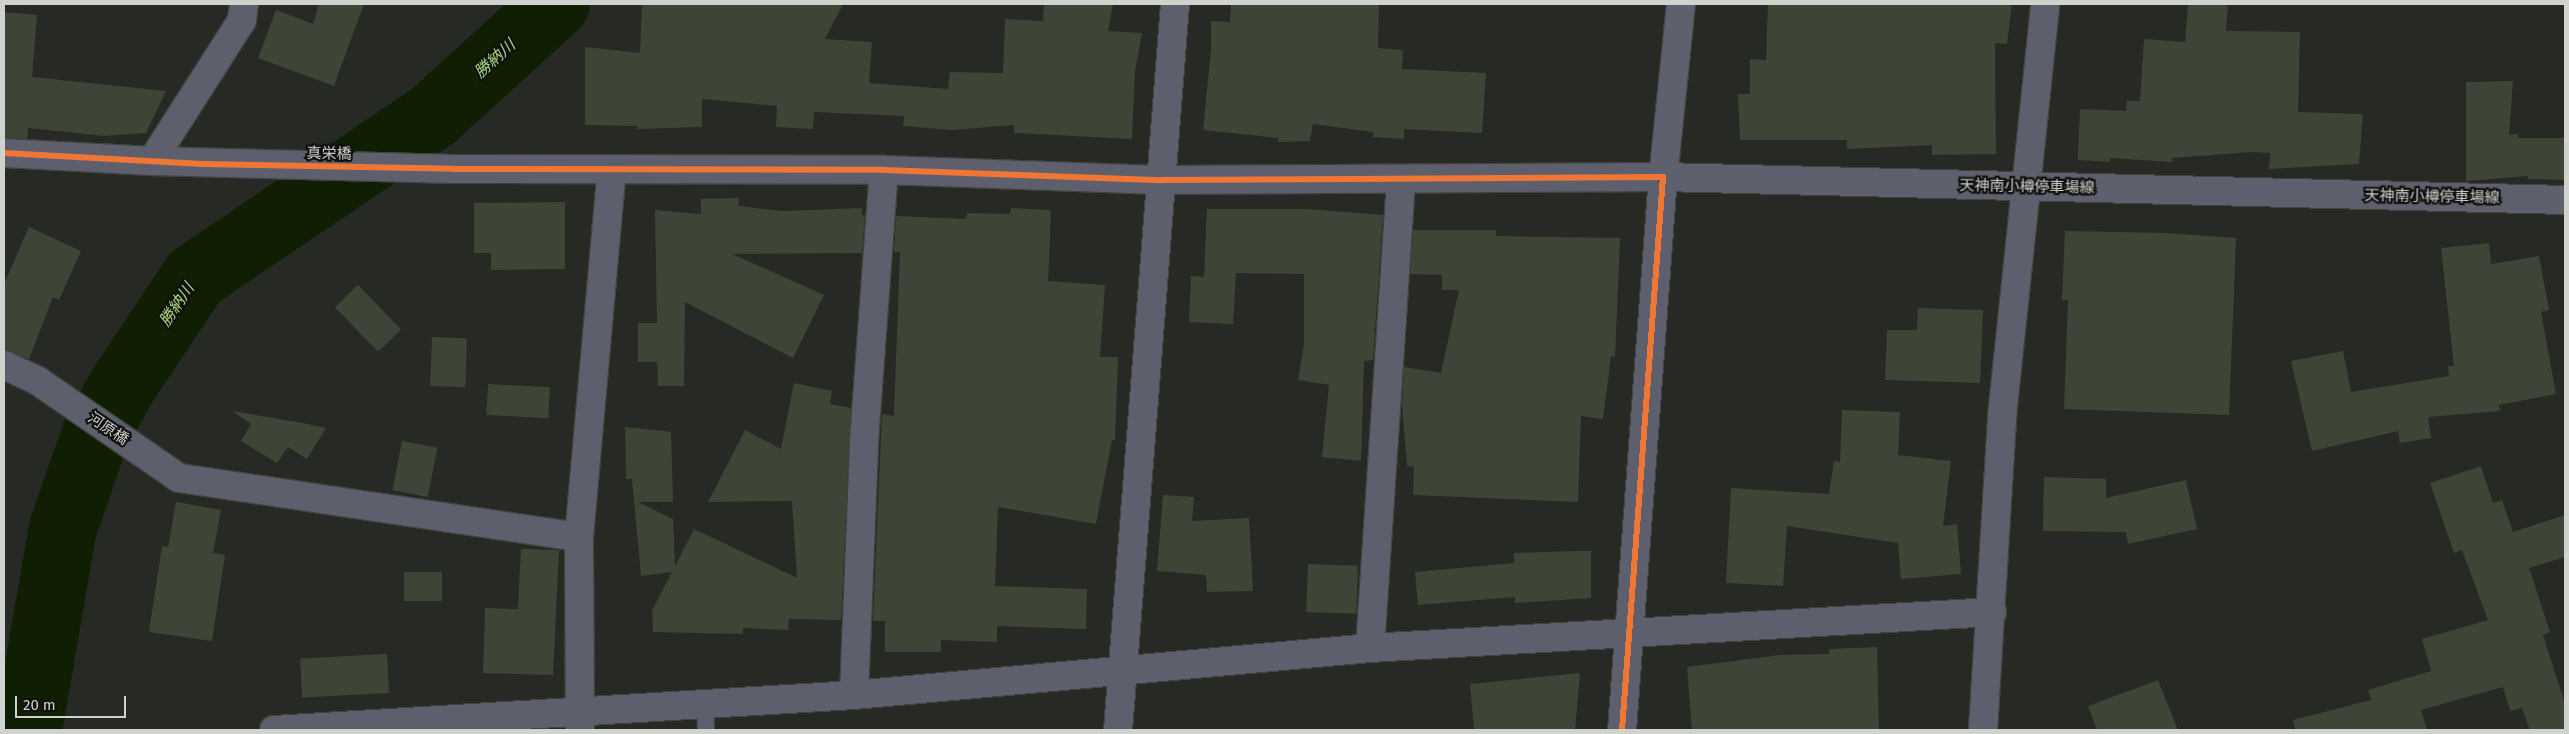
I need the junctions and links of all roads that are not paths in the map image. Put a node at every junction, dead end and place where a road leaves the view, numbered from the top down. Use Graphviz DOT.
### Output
graph roads {
  1 [pos="244,4"];
  2 [pos="1175,4"];
  3 [pos="1681,4"];
  4 [pos="2046,4"];
  5 [pos="4,153"];
  6 [pos="152,161"];
  7 [pos="612,169"];
  8 [pos="884,170"];
  9 [pos="1663,177"];
  10 [pos="1162,180"];
  11 [pos="1401,180"];
  12 [pos="2026,187"];
  13 [pos="2565,200"];
  14 [pos="4,365"];
  15 [pos="579,537"];
  16 [pos="1992,612"];
  17 [pos="1632,634"];
  18 [pos="1370,648"];
  19 [pos="1125,669"];
  20 [pos="854,695"];
  21 [pos="705,702"];
  22 [pos="580,720"];
  23 [pos="274,730"];
  24 [pos="706,730"];
  25 [pos="1118,730"];
  26 [pos="1622,730"];
  27 [pos="1983,730"];
  1 -- 6 [label="street"];
  2 -- 10 [label="street"];
  3 -- 9 [label="main road"];
  4 -- 12 [label="street"];
  5 -- 6 [label="street, 真栄橋"];
  6 -- 7 [label="street, 真栄橋"];
  7 -- 8 [label="street, 真栄橋"];
  7 -- 15 [label="street"];
  8 -- 10 [label="street, 真栄橋"];
  8 -- 20 [label="street"];
  9 -- 11 [label="street, 真栄橋"];
  9 -- 12 [label="main road, 天神南小樽停車場線"];
  9 -- 17 [label="street"];
  10 -- 11 [label="street, 真栄橋"];
  10 -- 19 [label="street"];
  11 -- 18 [label="street"];
  12 -- 13 [label="main road, 天神南小樽停車場線"];
  12 -- 16 [label="street"];
  14 -- 15 [label="street, 河原橋"];
  15 -- 22 [label="street"];
  16 -- 17 [label="street"];
  16 -- 27 [label="street"];
  17 -- 18 [label="street"];
  17 -- 26 [label="street"];
  18 -- 19 [label="street"];
  19 -- 20 [label="street"];
  19 -- 25 [label="street"];
  20 -- 21 [label="street"];
  21 -- 22 [label="street"];
  21 -- 24 [label="lane"];
  22 -- 23 [label="street"];
}
